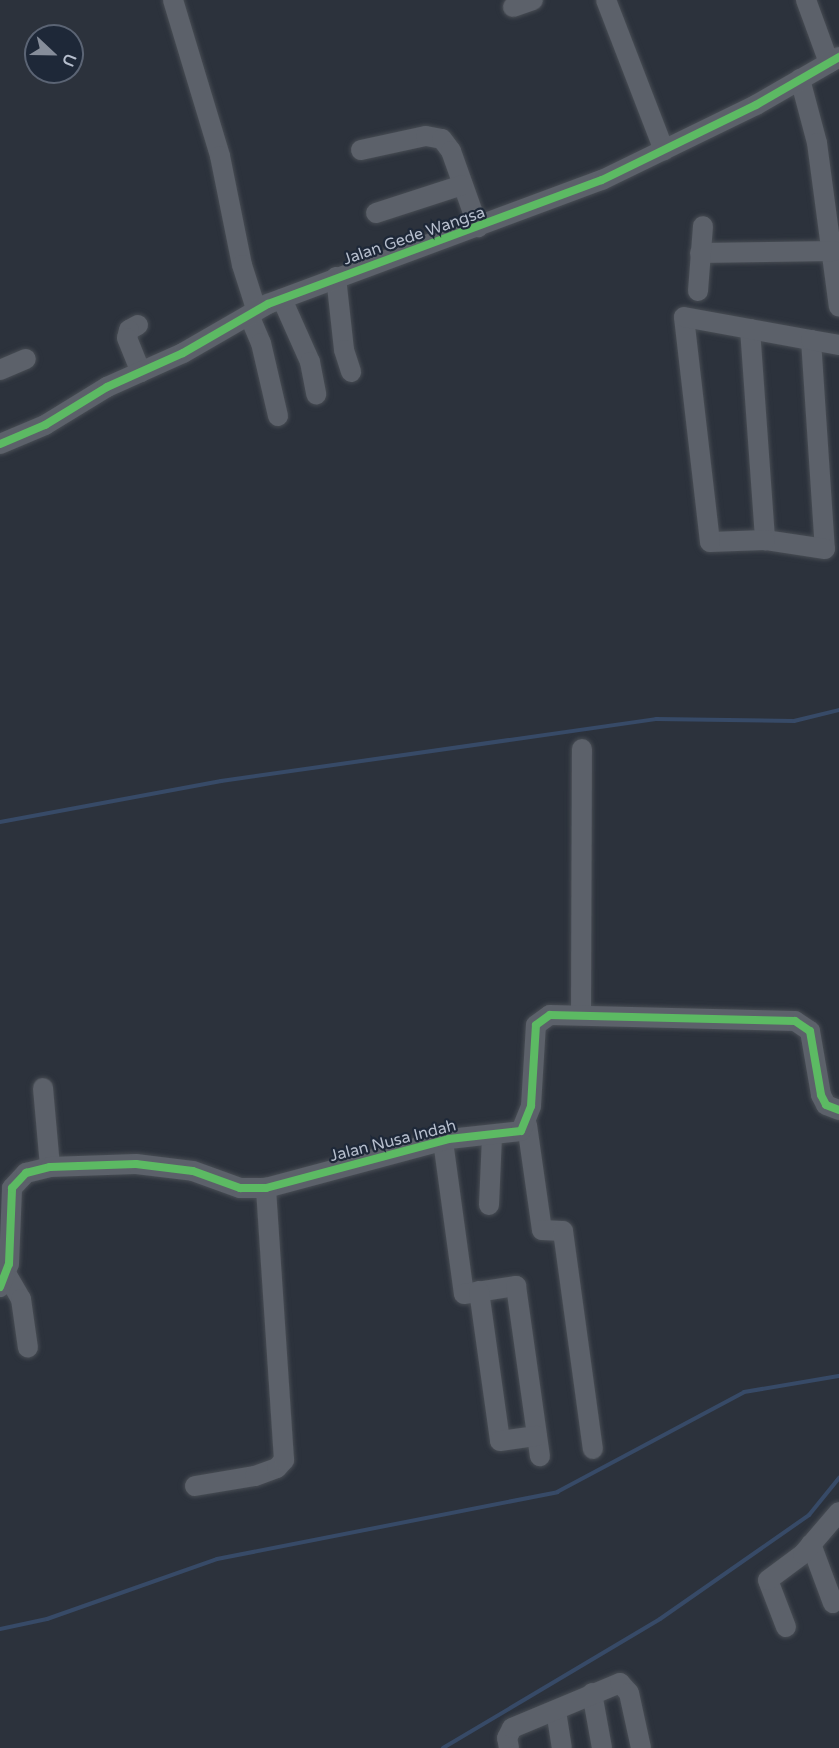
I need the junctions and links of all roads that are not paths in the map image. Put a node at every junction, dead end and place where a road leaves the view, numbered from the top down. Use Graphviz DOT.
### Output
graph roads {
  1 [pos="173,0"];
  2 [pos="533,0"];
  3 [pos="606,0"];
  4 [pos="806,0"];
  5 [pos="513,7"];
  6 [pos="834,60"];
  7 [pos="800,79"];
  8 [pos="362,150"];
  9 [pos="664,150"];
  10 [pos="462,185"];
  11 [pos="376,213"];
  12 [pos="703,226"];
  13 [pos="478,227"];
  14 [pos="834,251"];
  15 [pos="700,253"];
  16 [pos="336,277"];
  17 [pos="698,291"];
  18 [pos="282,299"];
  19 [pos="839,306"];
  20 [pos="252,312"];
  21 [pos="138,325"];
  22 [pos="750,329"];
  23 [pos="811,340"];
  24 [pos="839,345"];
  25 [pos="26,359"];
  26 [pos="0,370"];
  27 [pos="141,372"];
  28 [pos="351,372"];
  29 [pos="316,394"];
  30 [pos="278,416"];
  31 [pos="0,444"];
  32 [pos="831,516"];
  33 [pos="765,540"];
  34 [pos="582,750"];
  35 [pos="582,1015"];
  36 [pos="43,1088"];
  37 [pos="839,1110"];
  38 [pos="527,1125"];
  39 [pos="492,1136"];
  40 [pos="443,1141"];
  41 [pos="50,1167"];
  42 [pos="266,1188"];
  43 [pos="489,1205"];
  44 [pos="3,1281"];
  45 [pos="478,1292"];
  46 [pos="28,1348"];
  47 [pos="537,1436"];
  48 [pos="592,1449"];
  49 [pos="540,1455"];
  50 [pos="195,1486"];
  51 [pos="839,1512"];
  52 [pos="811,1544"];
  53 [pos="833,1604"];
  54 [pos="786,1627"];
  55 [pos="591,1693"];
  56 [pos="556,1711"];
  57 [pos="509,1748"];
  58 [pos="562,1748"];
  59 [pos="602,1748"];
  60 [pos="641,1748"];
  1 -- 20 [label="street"];
  2 -- 5 [label="street"];
  3 -- 9 [label="street"];
  4 -- 6 [label="street"];
  6 -- 7 [label="street, Jalan Gede Wangsa"];
  7 -- 9 [label="street, Jalan Gede Wangsa"];
  7 -- 14 [label="street"];
  8 -- 10 [label="street"];
  9 -- 13 [label="street, Jalan Gede Wangsa"];
  10 -- 11 [label="street"];
  10 -- 13 [label="street"];
  12 -- 15 [label="street"];
  13 -- 16 [label="street, Jalan Gede Wangsa"];
  14 -- 15 [label="street"];
  14 -- 19 [label="street"];
  15 -- 17 [label="street"];
  16 -- 18 [label="street, Jalan Gede Wangsa"];
  16 -- 28 [label="street"];
  18 -- 20 [label="street, Jalan Gede Wangsa"];
  18 -- 29 [label="street"];
  20 -- 27 [label="street, Jalan Gede Wangsa"];
  20 -- 30 [label="street"];
  21 -- 27 [label="street"];
  22 -- 23 [label="street"];
  22 -- 33 [label="street"];
  22 -- 33 [label="street"];
  23 -- 24 [label="street"];
  23 -- 32 [label="street"];
  25 -- 26 [label="street"];
  27 -- 31 [label="street, Jalan Gede Wangsa"];
  32 -- 33 [label="street"];
  34 -- 35 [label="street"];
  35 -- 37 [label="street"];
  35 -- 38 [label="street"];
  36 -- 41 [label="street"];
  38 -- 39 [label="street, Jalan Nusa Indah"];
  38 -- 48 [label="street"];
  39 -- 40 [label="street, Jalan Nusa Indah"];
  39 -- 43 [label="street"];
  40 -- 42 [label="street, Jalan Nusa Indah"];
  40 -- 45 [label="street"];
  41 -- 42 [label="street, Jalan Nusa Indah"];
  41 -- 44 [label="street, Jalan Nusa Indah"];
  42 -- 50 [label="street"];
  44 -- 46 [label="street"];
  45 -- 47 [label="street"];
  45 -- 47 [label="street"];
  47 -- 49 [label="street"];
  51 -- 52 [label="street"];
  52 -- 53 [label="street"];
  52 -- 54 [label="street"];
  55 -- 56 [label="street"];
  55 -- 59 [label="street"];
  55 -- 60 [label="street"];
  56 -- 57 [label="street"];
  56 -- 58 [label="street"];
}
